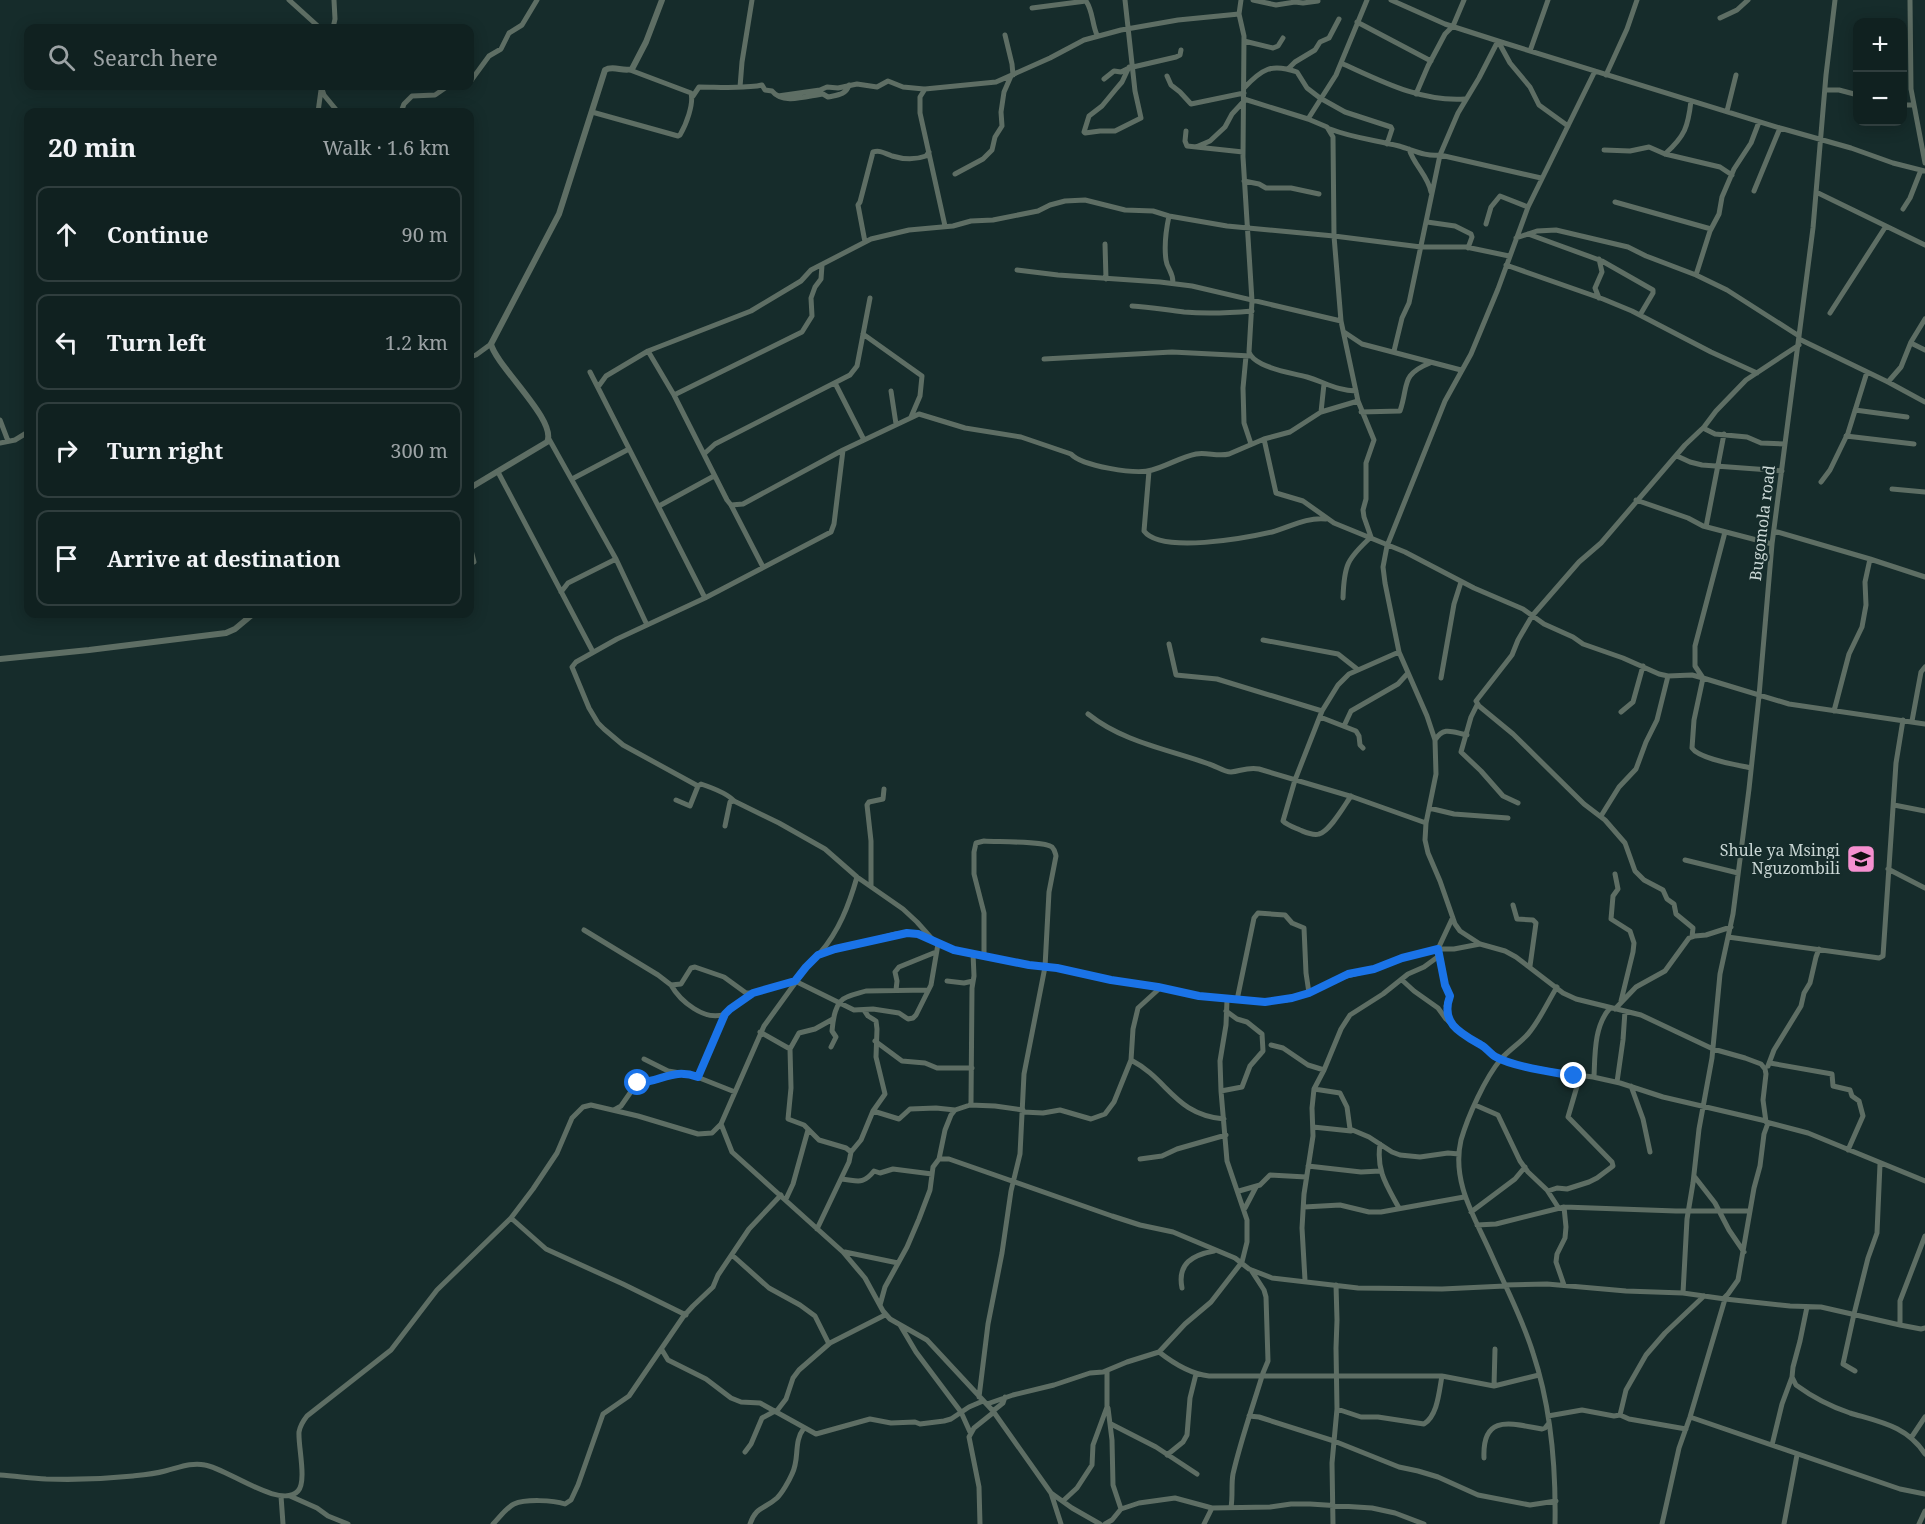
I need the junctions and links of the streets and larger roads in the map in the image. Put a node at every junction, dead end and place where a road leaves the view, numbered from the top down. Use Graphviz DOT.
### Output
graph roads {
  1 [pos="289,0"];
  2 [pos="334,0"];
  3 [pos="537,0"];
  4 [pos="662,0"];
  5 [pos="752,0"];
  6 [pos="1125,0"];
  7 [pos="1241,0"];
  8 [pos="1253,0"];
  9 [pos="1367,0"];
  10 [pos="1391,0"];
  11 [pos="1464,0"];
  12 [pos="1548,0"];
  13 [pos="1637,0"];
  14 [pos="1748,0"];
  15 [pos="1835,0"];
  16 [pos="1910,0"];
  17 [pos="1318,1"];
  18 [pos="1032,8"];
  19 [pos="1239,14"];
  20 [pos="1720,18"];
  21 [pos="1339,19"];
  22 [pos="1357,22"];
  23 [pos="316,24"];
  24 [pos="334,24"];
  25 [pos="1454,26"];
  26 [pos="1129,28"];
  27 [pos="1005,35"];
  28 [pos="1097,35"];
  29 [pos="1282,39"];
  30 [pos="1244,41"];
  31 [pos="1498,41"];
  32 [pos="1181,50"];
  33 [pos="1530,51"];
  34 [pos="1431,61"];
  35 [pos="1341,63"];
  36 [pos="1131,65"];
  37 [pos="1288,69"];
  38 [pos="630,70"];
  39 [pos="1595,71"];
  40 [pos="1012,75"];
  41 [pos="1606,75"];
  42 [pos="1736,75"];
  43 [pos="1167,76"];
  44 [pos="474,77"];
  45 [pos="1104,79"];
  46 [pos="849,85"];
  47 [pos="741,87"];
  48 [pos="925,89"];
  49 [pos="321,90"];
  50 [pos="322,90"];
  51 [pos="442,90"];
  52 [pos="1825,90"];
  53 [pos="1416,94"];
  54 [pos="1853,94"];
  55 [pos="1244,95"];
  56 [pos="693,96"];
  57 [pos="777,96"];
  58 [pos="1320,98"];
  59 [pos="1466,99"];
  60 [pos="1691,100"];
  61 [pos="1907,105"];
  62 [pos="1913,105"];
  63 [pos="318,108"];
  64 [pos="335,108"];
  65 [pos="402,108"];
  66 [pos="1727,111"];
  67 [pos="592,112"];
  68 [pos="1308,119"];
  69 [pos="1760,122"];
  70 [pos="1568,126"];
  71 [pos="1780,128"];
  72 [pos="1329,129"];
  73 [pos="1185,131"];
  74 [pos="1821,140"];
  75 [pos="1387,144"];
  76 [pos="1195,148"];
  77 [pos="1409,149"];
  78 [pos="1604,150"];
  79 [pos="928,152"];
  80 [pos="1243,152"];
  81 [pos="1665,154"];
  82 [pos="1440,155"];
  83 [pos="1925,163"];
  84 [pos="1923,170"];
  85 [pos="955,174"];
  86 [pos="1732,175"];
  87 [pos="1541,178"];
  88 [pos="1244,181"];
  89 [pos="1754,191"];
  90 [pos="1816,192"];
  91 [pos="1319,194"];
  92 [pos="1432,196"];
  93 [pos="1616,202"];
  94 [pos="1527,207"];
  95 [pos="1903,209"];
  96 [pos="1169,216"];
  97 [pos="1427,222"];
  98 [pos="1486,224"];
  99 [pos="945,226"];
  100 [pos="1887,226"];
  101 [pos="1248,227"];
  102 [pos="1711,229"];
  103 [pos="1527,234"];
  104 [pos="1334,236"];
  105 [pos="1516,238"];
  106 [pos="865,242"];
  107 [pos="1105,244"];
  108 [pos="1925,244"];
  109 [pos="1421,247"];
  110 [pos="1468,248"];
  111 [pos="1509,255"];
  112 [pos="1599,259"];
  113 [pos="822,265"];
  114 [pos="1506,265"];
  115 [pos="1017,270"];
  116 [pos="1696,275"];
  117 [pos="1106,279"];
  118 [pos="1173,283"];
  119 [pos="870,298"];
  120 [pos="1599,298"];
  121 [pos="1252,301"];
  122 [pos="1132,306"];
  123 [pos="1252,311"];
  124 [pos="1830,313"];
  125 [pos="1640,315"];
  126 [pos="1925,319"];
  127 [pos="1341,321"];
  128 [pos="1343,331"];
  129 [pos="863,334"];
  130 [pos="1799,340"];
  131 [pos="1911,343"];
  132 [pos="491,344"];
  133 [pos="1925,350"];
  134 [pos="648,351"];
  135 [pos="1394,351"];
  136 [pos="474,356"];
  137 [pos="1248,356"];
  138 [pos="1044,359"];
  139 [pos="1432,363"];
  140 [pos="1461,370"];
  141 [pos="590,372"];
  142 [pos="1867,372"];
  143 [pos="1757,373"];
  144 [pos="1888,382"];
  145 [pos="835,383"];
  146 [pos="1324,384"];
  147 [pos="597,387"];
  148 [pos="891,390"];
  149 [pos="1356,391"];
  150 [pos="674,395"];
  151 [pos="1358,401"];
  152 [pos="1925,402"];
  153 [pos="1855,410"];
  154 [pos="1321,412"];
  155 [pos="1361,412"];
  156 [pos="911,417"];
  157 [pos="1907,417"];
  158 [pos="0,420"];
  159 [pos="896,424"];
  160 [pos="1703,428"];
  161 [pos="24,434"];
  162 [pos="1724,434"];
  163 [pos="1846,436"];
  164 [pos="549,439"];
  165 [pos="1264,439"];
  166 [pos="864,440"];
  167 [pos="8,441"];
  168 [pos="0,443"];
  169 [pos="1251,444"];
  170 [pos="1785,444"];
  171 [pos="1914,444"];
  172 [pos="629,449"];
  173 [pos="843,450"];
  174 [pos="704,454"];
  175 [pos="1677,456"];
  176 [pos="1719,466"];
  177 [pos="1149,471"];
  178 [pos="1782,471"];
  179 [pos="498,472"];
  180 [pos="714,476"];
  181 [pos="572,479"];
  182 [pos="1821,482"];
  183 [pos="474,486"];
  184 [pos="1892,489"];
  185 [pos="1925,492"];
  186 [pos="1636,500"];
  187 [pos="659,506"];
  188 [pos="731,506"];
  189 [pos="1328,519"];
  190 [pos="1706,527"];
  191 [pos="1774,531"];
  192 [pos="1725,532"];
  193 [pos="1371,537"];
  194 [pos="1772,544"];
  195 [pos="1387,546"];
  196 [pos="616,559"];
  197 [pos="1870,559"];
  198 [pos="763,567"];
  199 [pos="1925,577"];
  200 [pos="1461,582"];
  201 [pos="561,592"];
  202 [pos="705,598"];
  203 [pos="1343,598"];
  204 [pos="1532,616"];
  205 [pos="248,618"];
  206 [pos="647,625"];
  207 [pos="1263,640"];
  208 [pos="1169,644"];
  209 [pos="593,652"];
  210 [pos="1399,652"];
  211 [pos="0,659"];
  212 [pos="1643,666"];
  213 [pos="1925,668"];
  214 [pos="1357,669"];
  215 [pos="1408,673"];
  216 [pos="1668,676"];
  217 [pos="1441,678"];
  218 [pos="1703,678"];
  219 [pos="1925,678"];
  220 [pos="1919,683"];
  221 [pos="1759,696"];
  222 [pos="1477,705"];
  223 [pos="1834,711"];
  224 [pos="1621,712"];
  225 [pos="1088,714"];
  226 [pos="1321,714"];
  227 [pos="1903,720"];
  228 [pos="1912,721"];
  229 [pos="1925,724"];
  230 [pos="1344,726"];
  231 [pos="1467,735"];
  232 [pos="1435,740"];
  233 [pos="1363,748"];
  234 [pos="1751,768"];
  235 [pos="1295,780"];
  236 [pos="698,786"];
  237 [pos="884,789"];
  238 [pos="1351,796"];
  239 [pos="676,800"];
  240 [pos="734,801"];
  241 [pos="1518,803"];
  242 [pos="1894,805"];
  243 [pos="1429,808"];
  244 [pos="1925,811"];
  245 [pos="1601,816"];
  246 [pos="1508,818"];
  247 [pos="1426,823"];
  248 [pos="725,826"];
  249 [pos="1685,860"];
  250 [pos="1888,869"];
  251 [pos="1738,873"];
  252 [pos="1615,874"];
  253 [pos="857,877"];
  254 [pos="871,885"];
  255 [pos="1925,888"];
  256 [pos="1513,906"];
  257 [pos="1452,919"];
  258 [pos="1731,927"];
  259 [pos="584,930"];
  260 [pos="1692,937"];
  261 [pos="1728,937"];
  262 [pos="936,943"];
  263 [pos="1480,944"];
  264 [pos="1819,949"];
  265 [pos="936,952"];
  266 [pos="973,953"];
  267 [pos="1439,953"];
  268 [pos="818,955"];
  269 [pos="984,955"];
  270 [pos="1530,966"];
  271 [pos="1045,967"];
  272 [pos="1402,980"];
  273 [pos="795,981"];
  274 [pos="947,981"];
  275 [pos="973,981"];
  276 [pos="671,985"];
  277 [pos="1557,987"];
  278 [pos="1160,988"];
  279 [pos="896,990"];
  280 [pos="928,990"];
  281 [pos="753,993"];
  282 [pos="1309,993"];
  283 [pos="1227,1000"];
  284 [pos="1237,1000"];
  285 [pos="840,1002"];
  286 [pos="1621,1003"];
  287 [pos="1613,1008"];
  288 [pos="864,1010"];
  289 [pos="1226,1011"];
  290 [pos="1625,1011"];
  291 [pos="725,1014"];
  292 [pos="833,1019"];
  293 [pos="1453,1026"];
  294 [pos="760,1032"];
  295 [pos="875,1041"];
  296 [pos="1271,1045"];
  297 [pos="831,1047"];
  298 [pos="790,1049"];
  299 [pos="1713,1049"];
  300 [pos="644,1059"];
  301 [pos="1501,1059"];
  302 [pos="1131,1060"];
  303 [pos="1770,1063"];
  304 [pos="972,1068"];
  305 [pos="1324,1070"];
  306 [pos="674,1073"];
  307 [pos="1766,1074"];
  308 [pos="1580,1076"];
  309 [pos="698,1077"];
  310 [pos="1594,1077"];
  311 [pos="1617,1082"];
  312 [pos="1630,1086"];
  313 [pos="1314,1089"];
  314 [pos="1221,1091"];
  315 [pos="735,1092"];
  316 [pos="970,1105"];
  317 [pos="1475,1105"];
  318 [pos="1703,1106"];
  319 [pos="614,1110"];
  320 [pos="955,1110"];
  321 [pos="873,1111"];
  322 [pos="1023,1111"];
  323 [pos="1224,1119"];
  324 [pos="1767,1122"];
  325 [pos="721,1124"];
  326 [pos="1313,1127"];
  327 [pos="808,1130"];
  328 [pos="1351,1131"];
  329 [pos="1226,1135"];
  330 [pos="1380,1144"];
  331 [pos="1848,1150"];
  332 [pos="851,1152"];
  333 [pos="1650,1152"];
  334 [pos="1459,1154"];
  335 [pos="939,1159"];
  336 [pos="1140,1159"];
  337 [pos="1880,1164"];
  338 [pos="1308,1167"];
  339 [pos="1525,1167"];
  340 [pos="1380,1171"];
  341 [pos="932,1174"];
  342 [pos="1694,1176"];
  343 [pos="1306,1177"];
  344 [pos="841,1179"];
  345 [pos="1013,1180"];
  346 [pos="1925,1181"];
  347 [pos="1256,1187"];
  348 [pos="1239,1191"];
  349 [pos="1548,1191"];
  350 [pos="783,1197"];
  351 [pos="1464,1197"];
  352 [pos="1304,1207"];
  353 [pos="1561,1207"];
  354 [pos="1245,1208"];
  355 [pos="1399,1209"];
  356 [pos="1689,1210"];
  357 [pos="1719,1210"];
  358 [pos="1750,1211"];
  359 [pos="1471,1212"];
  360 [pos="511,1218"];
  361 [pos="1477,1225"];
  362 [pos="817,1229"];
  363 [pos="1925,1236"];
  364 [pos="1215,1251"];
  365 [pos="843,1252"];
  366 [pos="1744,1252"];
  367 [pos="732,1255"];
  368 [pos="1242,1262"];
  369 [pos="898,1263"];
  370 [pos="1250,1269"];
  371 [pos="1305,1280"];
  372 [pos="1336,1285"];
  373 [pos="1564,1285"];
  374 [pos="1504,1286"];
  375 [pos="1182,1288"];
  376 [pos="1683,1293"];
  377 [pos="1704,1296"];
  378 [pos="1724,1299"];
  379 [pos="880,1305"];
  380 [pos="1807,1307"];
  381 [pos="1854,1314"];
  382 [pos="686,1315"];
  383 [pos="885,1315"];
  384 [pos="900,1325"];
  385 [pos="1900,1325"];
  386 [pos="1925,1328"];
  387 [pos="829,1344"];
  388 [pos="1495,1349"];
  389 [pos="663,1350"];
  390 [pos="1159,1352"];
  391 [pos="1107,1371"];
  392 [pos="1855,1371"];
  393 [pos="1196,1374"];
  394 [pos="1539,1375"];
  395 [pos="1262,1376"];
  396 [pos="1336,1376"];
  397 [pos="1442,1376"];
  398 [pos="1792,1377"];
  399 [pos="1494,1386"];
  400 [pos="1005,1397"];
  401 [pos="983,1401"];
  402 [pos="1107,1407"];
  403 [pos="1337,1409"];
  404 [pos="993,1411"];
  405 [pos="775,1412"];
  406 [pos="961,1412"];
  407 [pos="1620,1415"];
  408 [pos="1249,1416"];
  409 [pos="1548,1416"];
  410 [pos="1690,1417"];
  411 [pos="1925,1417"];
  412 [pos="1549,1423"];
  413 [pos="1111,1424"];
  414 [pos="804,1428"];
  415 [pos="1686,1429"];
  416 [pos="970,1432"];
  417 [pos="1911,1438"];
  418 [pos="1334,1441"];
  419 [pos="1772,1445"];
  420 [pos="745,1452"];
  421 [pos="1925,1454"];
  422 [pos="1167,1455"];
  423 [pos="1797,1455"];
  424 [pos="1484,1458"];
  425 [pos="0,1474"];
  426 [pos="1197,1474"];
  427 [pos="1051,1493"];
  428 [pos="1925,1494"];
  429 [pos="281,1496"];
  430 [pos="290,1496"];
  431 [pos="1063,1501"];
  432 [pos="1556,1501"];
  433 [pos="1332,1505"];
  434 [pos="1231,1507"];
  435 [pos="1212,1508"];
  436 [pos="1121,1509"];
  437 [pos="1925,1511"];
  438 [pos="283,1524"];
  439 [pos="348,1524"];
  440 [pos="493,1524"];
  441 [pos="750,1524"];
  442 [pos="980,1524"];
  443 [pos="1061,1524"];
  444 [pos="1100,1524"];
  445 [pos="1105,1524"];
  446 [pos="1204,1524"];
  447 [pos="1333,1524"];
  448 [pos="1424,1524"];
  449 [pos="1555,1524"];
  450 [pos="1662,1524"];
  451 [pos="1784,1524"];
  452 [pos="1919,1524"];
  1 -- 23 [label="street"];
  2 -- 24 [label="street"];
  3 -- 44 [label="street"];
  4 -- 38 [label="street"];
  5 -- 47 [label="street"];
  6 -- 26 [label="street"];
  7 -- 19 [label="street"];
  8 -- 17 [label="street"];
  9 -- 22 [label="street"];
  10 -- 25 [label="street"];
  11 -- 25 [label="street"];
  12 -- 33 [label="street"];
  13 -- 41 [label="street"];
  14 -- 20 [label="street"];
  15 -- 52 [label="street, Bugomola road"];
  16 -- 62 [label="street"];
  18 -- 28 [label="street"];
  19 -- 26 [label="street"];
  19 -- 30 [label="street"];
  21 -- 37 [label="street"];
  22 -- 34 [label="street"];
  22 -- 35 [label="street"];
  25 -- 31 [label="street"];
  25 -- 34 [label="street"];
  26 -- 28 [label="street"];
  26 -- 36 [label="street"];
  27 -- 40 [label="street"];
  28 -- 40 [label="street"];
  29 -- 30 [label="street"];
  30 -- 55 [label="street"];
  31 -- 33 [label="street"];
  31 -- 59 [label="street"];
  31 -- 70 [label="street"];
  32 -- 36 [label="street"];
  33 -- 39 [label="street"];
  34 -- 53 [label="street"];
  35 -- 53 [label="street"];
  35 -- 58 [label="street"];
  36 -- 36 [label="street"];
  36 -- 45 [label="street"];
  37 -- 55 [label="street"];
  37 -- 58 [label="street"];
  38 -- 56 [label="street"];
  38 -- 67 [label="street"];
  39 -- 41 [label="street"];
  39 -- 70 [label="street"];
  40 -- 48 [label="street"];
  40 -- 85 [label="street"];
  41 -- 60 [label="street"];
  42 -- 66 [label="street"];
  43 -- 55 [label="street"];
  46 -- 48 [label="street"];
  46 -- 57 [label="street"];
  46 -- 57 [label="street"];
  47 -- 56 [label="street"];
  47 -- 57 [label="street"];
  48 -- 79 [label="street"];
  49 -- 63 [label="street"];
  50 -- 64 [label="street"];
  51 -- 65 [label="street"];
  52 -- 54 [label="street"];
  52 -- 74 [label="street, Bugomola road"];
  53 -- 59 [label="street"];
  55 -- 68 [label="street"];
  55 -- 76 [label="street"];
  55 -- 80 [label="street"];
  56 -- 67 [label="street"];
  58 -- 68 [label="street"];
  58 -- 75 [label="street"];
  59 -- 82 [label="street"];
  60 -- 66 [label="street"];
  60 -- 81 [label="street"];
  61 -- 62 [label="street"];
  62 -- 83 [label="street"];
  66 -- 69 [label="street"];
  67 -- 132 [label="street"];
  68 -- 72 [label="street"];
  69 -- 71 [label="street"];
  69 -- 86 [label="street"];
  70 -- 87 [label="street"];
  71 -- 74 [label="street"];
  71 -- 89 [label="street"];
  72 -- 75 [label="street"];
  72 -- 104 [label="street"];
  73 -- 76 [label="street"];
  74 -- 84 [label="street"];
  74 -- 90 [label="street, Bugomola road"];
  75 -- 77 [label="street"];
  76 -- 80 [label="street"];
  77 -- 82 [label="street"];
  77 -- 92 [label="street"];
  78 -- 81 [label="street"];
  79 -- 99 [label="street"];
  79 -- 106 [label="street"];
  80 -- 88 [label="street"];
  81 -- 86 [label="street"];
  82 -- 87 [label="street"];
  82 -- 92 [label="street"];
  84 -- 95 [label="street"];
  86 -- 102 [label="street"];
  87 -- 94 [label="street"];
  88 -- 91 [label="street"];
  88 -- 101 [label="street"];
  90 -- 100 [label="street"];
  90 -- 130 [label="street, Bugomola road"];
  92 -- 97 [label="street"];
  93 -- 102 [label="street"];
  94 -- 98 [label="street"];
  94 -- 105 [label="street"];
  96 -- 99 [label="street"];
  96 -- 101 [label="street"];
  96 -- 118 [label="street"];
  97 -- 109 [label="street"];
  97 -- 110 [label="street"];
  99 -- 106 [label="street"];
  100 -- 108 [label="street"];
  100 -- 124 [label="street"];
  101 -- 104 [label="street"];
  101 -- 121 [label="street"];
  102 -- 116 [label="street"];
  103 -- 105 [label="street"];
  103 -- 112 [label="street"];
  103 -- 116 [label="street"];
  104 -- 109 [label="street"];
  104 -- 127 [label="street"];
  105 -- 111 [label="street"];
  106 -- 113 [label="street"];
  107 -- 117 [label="street"];
  109 -- 110 [label="street"];
  109 -- 135 [label="street"];
  110 -- 111 [label="street"];
  111 -- 114 [label="street"];
  112 -- 120 [label="street"];
  112 -- 125 [label="street"];
  113 -- 134 [label="street"];
  113 -- 150 [label="street"];
  114 -- 120 [label="street"];
  114 -- 140 [label="street"];
  115 -- 117 [label="street"];
  116 -- 130 [label="street"];
  117 -- 118 [label="street"];
  118 -- 121 [label="street"];
  119 -- 129 [label="street"];
  120 -- 125 [label="street"];
  121 -- 123 [label="street"];
  121 -- 127 [label="street"];
  122 -- 123 [label="street"];
  123 -- 137 [label="street"];
  125 -- 143 [label="street"];
  126 -- 131 [label="street"];
  127 -- 128 [label="street"];
  128 -- 135 [label="street"];
  128 -- 149 [label="street"];
  129 -- 145 [label="street"];
  129 -- 156 [label="street"];
  130 -- 142 [label="street"];
  130 -- 143 [label="street"];
  130 -- 170 [label="street, Bugomola road"];
  131 -- 133 [label="street"];
  131 -- 144 [label="street"];
  132 -- 136 [label="street"];
  132 -- 164 [label="street"];
  134 -- 147 [label="street"];
  134 -- 150 [label="street"];
  135 -- 139 [label="street"];
  137 -- 138 [label="street"];
  137 -- 146 [label="street"];
  137 -- 169 [label="street"];
  139 -- 140 [label="street"];
  139 -- 155 [label="street"];
  140 -- 195 [label="street"];
  141 -- 147 [label="street"];
  142 -- 144 [label="street"];
  142 -- 153 [label="street"];
  143 -- 160 [label="street"];
  144 -- 152 [label="street"];
  145 -- 166 [label="street"];
  145 -- 174 [label="street"];
  146 -- 149 [label="street"];
  146 -- 154 [label="street"];
  147 -- 172 [label="street"];
  148 -- 159 [label="street"];
  149 -- 151 [label="street"];
  150 -- 174 [label="street"];
  151 -- 154 [label="street"];
  151 -- 155 [label="street"];
  153 -- 157 [label="street"];
  153 -- 163 [label="street"];
  154 -- 165 [label="street"];
  155 -- 193 [label="street"];
  156 -- 159 [label="street"];
  156 -- 177 [label="street"];
  158 -- 167 [label="street"];
  159 -- 166 [label="street"];
  160 -- 162 [label="street"];
  160 -- 175 [label="street"];
  161 -- 167 [label="street"];
  162 -- 170 [label="street"];
  162 -- 176 [label="street"];
  163 -- 171 [label="street"];
  163 -- 182 [label="street"];
  164 -- 179 [label="street"];
  164 -- 181 [label="street"];
  165 -- 169 [label="street"];
  165 -- 189 [label="street"];
  166 -- 173 [label="street"];
  167 -- 168 [label="street"];
  169 -- 177 [label="street"];
  170 -- 178 [label="street, Bugomola road"];
  172 -- 181 [label="street"];
  172 -- 187 [label="street"];
  173 -- 188 [label="street"];
  173 -- 198 [label="street"];
  174 -- 180 [label="street"];
  175 -- 176 [label="street"];
  175 -- 186 [label="street"];
  176 -- 178 [label="street"];
  176 -- 190 [label="street"];
  177 -- 189 [label="street"];
  178 -- 191 [label="street, Bugomola road"];
  179 -- 183 [label="street"];
  179 -- 201 [label="street"];
  180 -- 187 [label="street"];
  180 -- 188 [label="street"];
  181 -- 196 [label="street"];
  184 -- 185 [label="street"];
  186 -- 190 [label="street"];
  186 -- 204 [label="street"];
  187 -- 202 [label="street"];
  188 -- 198 [label="street"];
  189 -- 193 [label="street"];
  190 -- 192 [label="street"];
  191 -- 194 [label="street, Bugomola road"];
  191 -- 197 [label="street"];
  192 -- 194 [label="street"];
  192 -- 218 [label="street"];
  193 -- 195 [label="street"];
  193 -- 203 [label="street"];
  194 -- 221 [label="street, Bugomola road"];
  195 -- 200 [label="street"];
  195 -- 210 [label="street"];
  196 -- 201 [label="street"];
  196 -- 206 [label="street"];
  197 -- 199 [label="street"];
  197 -- 223 [label="street"];
  198 -- 202 [label="street"];
  200 -- 204 [label="street"];
  200 -- 217 [label="street"];
  201 -- 209 [label="street"];
  202 -- 206 [label="street"];
  204 -- 212 [label="street"];
  204 -- 222 [label="street"];
  205 -- 211 [label="street"];
  206 -- 209 [label="street"];
  207 -- 214 [label="street"];
  208 -- 226 [label="street"];
  209 -- 236 [label="street"];
  210 -- 214 [label="street"];
  210 -- 215 [label="street"];
  212 -- 216 [label="street"];
  212 -- 224 [label="street"];
  213 -- 220 [label="street"];
  214 -- 226 [label="street"];
  215 -- 230 [label="street"];
  215 -- 232 [label="street"];
  216 -- 218 [label="street"];
  216 -- 245 [label="street"];
  218 -- 221 [label="street"];
  218 -- 234 [label="street"];
  219 -- 220 [label="street"];
  220 -- 228 [label="street"];
  221 -- 223 [label="street"];
  221 -- 234 [label="street, Bugomola road"];
  222 -- 231 [label="street"];
  222 -- 245 [label="street"];
  223 -- 227 [label="street"];
  225 -- 235 [label="street"];
  226 -- 230 [label="street"];
  226 -- 235 [label="street"];
  227 -- 228 [label="street"];
  227 -- 242 [label="street"];
  228 -- 229 [label="street"];
  230 -- 233 [label="street"];
  231 -- 232 [label="street"];
  231 -- 241 [label="street"];
  232 -- 243 [label="street"];
  234 -- 251 [label="street, Bugomola road"];
  235 -- 238 [label="street"];
  235 -- 238 [label="street"];
  236 -- 239 [label="street"];
  236 -- 240 [label="street"];
  237 -- 254 [label="street"];
  238 -- 247 [label="street"];
  240 -- 248 [label="street"];
  240 -- 253 [label="street"];
  242 -- 244 [label="street"];
  242 -- 250 [label="street"];
  243 -- 246 [label="street"];
  243 -- 247 [label="street"];
  245 -- 260 [label="street"];
  247 -- 257 [label="street"];
  249 -- 251 [label="street"];
  250 -- 255 [label="street"];
  250 -- 264 [label="street"];
  251 -- 258 [label="street, Bugomola road"];
  252 -- 286 [label="street"];
  253 -- 254 [label="street"];
  253 -- 268 [label="street"];
  254 -- 262 [label="street"];
  256 -- 270 [label="street"];
  257 -- 263 [label="street"];
  257 -- 267 [label="street"];
  258 -- 260 [label="street"];
  258 -- 261 [label="street, Bugomola road"];
  259 -- 276 [label="street"];
  260 -- 286 [label="street"];
  261 -- 264 [label="street"];
  261 -- 299 [label="street, Bugomola road"];
  262 -- 265 [label="street"];
  262 -- 266 [label="street"];
  262 -- 268 [label="street"];
  263 -- 267 [label="street"];
  263 -- 270 [label="street"];
  264 -- 303 [label="street"];
  265 -- 279 [label="street"];
  265 -- 280 [label="street"];
  266 -- 269 [label="street"];
  266 -- 275 [label="street"];
  267 -- 272 [label="street"];
  267 -- 282 [label="street"];
  267 -- 293 [label="street"];
  268 -- 273 [label="street"];
  269 -- 271 [label="street"];
  269 -- 271 [label="street"];
  270 -- 277 [label="street"];
  271 -- 278 [label="street"];
  271 -- 322 [label="street"];
  272 -- 293 [label="street"];
  272 -- 305 [label="street"];
  273 -- 281 [label="street"];
  273 -- 285 [label="street"];
  273 -- 294 [label="street"];
  274 -- 275 [label="street"];
  275 -- 304 [label="street"];
  276 -- 281 [label="street"];
  276 -- 291 [label="street"];
  277 -- 287 [label="street"];
  277 -- 301 [label="street"];
  278 -- 283 [label="street"];
  278 -- 302 [label="street"];
  279 -- 280 [label="street"];
  279 -- 285 [label="street"];
  280 -- 288 [label="street"];
  281 -- 291 [label="street"];
  282 -- 284 [label="street"];
  282 -- 284 [label="street"];
  283 -- 284 [label="street"];
  283 -- 289 [label="street"];
  285 -- 288 [label="street"];
  285 -- 292 [label="street"];
  286 -- 287 [label="street"];
  287 -- 290 [label="street"];
  287 -- 310 [label="street"];
  288 -- 295 [label="street"];
  289 -- 314 [label="street"];
  289 -- 314 [label="street"];
  290 -- 299 [label="street"];
  290 -- 311 [label="street"];
  291 -- 309 [label="street"];
  292 -- 297 [label="street"];
  292 -- 298 [label="street"];
  293 -- 301 [label="street"];
  294 -- 298 [label="street"];
  294 -- 315 [label="street"];
  295 -- 304 [label="street"];
  295 -- 321 [label="street"];
  296 -- 305 [label="street"];
  298 -- 327 [label="street"];
  299 -- 307 [label="street"];
  299 -- 318 [label="street, Bugomola road"];
  300 -- 306 [label="street"];
  301 -- 308 [label="street"];
  301 -- 317 [label="street"];
  302 -- 322 [label="street"];
  302 -- 323 [label="street"];
  303 -- 307 [label="street"];
  303 -- 331 [label="street"];
  304 -- 316 [label="street"];
  305 -- 313 [label="street"];
  306 -- 309 [label="street"];
  306 -- 319 [label="street"];
  307 -- 324 [label="street"];
  308 -- 310 [label="street"];
  308 -- 349 [label="street"];
  309 -- 315 [label="street"];
  310 -- 311 [label="street"];
  311 -- 312 [label="street"];
  312 -- 318 [label="street"];
  312 -- 333 [label="street"];
  313 -- 326 [label="street"];
  313 -- 328 [label="street"];
  314 -- 323 [label="street"];
  315 -- 325 [label="street"];
  316 -- 320 [label="street"];
  316 -- 322 [label="street"];
  317 -- 334 [label="street"];
  317 -- 339 [label="street"];
  318 -- 324 [label="street"];
  318 -- 342 [label="street, Bugomola road"];
  319 -- 325 [label="street"];
  319 -- 360 [label="street"];
  320 -- 321 [label="street"];
  320 -- 335 [label="street"];
  321 -- 332 [label="street"];
  322 -- 345 [label="street"];
  323 -- 329 [label="street"];
  324 -- 331 [label="street"];
  324 -- 358 [label="street"];
  325 -- 350 [label="street"];
  326 -- 328 [label="street"];
  326 -- 338 [label="street"];
  327 -- 332 [label="street"];
  327 -- 350 [label="street"];
  328 -- 330 [label="street"];
  329 -- 336 [label="street"];
  329 -- 348 [label="street"];
  330 -- 334 [label="street"];
  330 -- 340 [label="street"];
  331 -- 337 [label="street"];
  332 -- 344 [label="street"];
  334 -- 351 [label="street"];
  335 -- 341 [label="street"];
  335 -- 345 [label="street"];
  337 -- 346 [label="street"];
  337 -- 381 [label="street"];
  338 -- 340 [label="street"];
  338 -- 343 [label="street"];
  339 -- 349 [label="street"];
  339 -- 359 [label="street"];
  340 -- 355 [label="street"];
  341 -- 344 [label="street"];
  341 -- 369 [label="street"];
  342 -- 356 [label="street, Bugomola road"];
  342 -- 357 [label="street"];
  343 -- 347 [label="street"];
  343 -- 352 [label="street"];
  344 -- 362 [label="street"];
  345 -- 364 [label="street"];
  345 -- 401 [label="street"];
  347 -- 348 [label="street"];
  347 -- 354 [label="street"];
  348 -- 354 [label="street"];
  349 -- 353 [label="street"];
  350 -- 362 [label="street"];
  350 -- 367 [label="street"];
  351 -- 355 [label="street"];
  351 -- 359 [label="street"];
  352 -- 355 [label="street"];
  352 -- 371 [label="street"];
  353 -- 356 [label="street"];
  353 -- 361 [label="street"];
  353 -- 373 [label="street"];
  354 -- 368 [label="street"];
  356 -- 357 [label="street"];
  356 -- 376 [label="street, Bugomola road"];
  357 -- 358 [label="street"];
  357 -- 366 [label="street"];
  358 -- 366 [label="street"];
  359 -- 361 [label="street"];
  360 -- 382 [label="street"];
  360 -- 430 [label="street"];
  361 -- 374 [label="street"];
  362 -- 365 [label="street"];
  363 -- 385 [label="street"];
  364 -- 368 [label="street"];
  364 -- 375 [label="street"];
  365 -- 369 [label="street"];
  365 -- 379 [label="street"];
  366 -- 378 [label="street"];
  367 -- 382 [label="street"];
  367 -- 387 [label="street"];
  368 -- 370 [label="street"];
  368 -- 390 [label="street"];
  369 -- 379 [label="street"];
  370 -- 371 [label="street"];
  370 -- 395 [label="street"];
  371 -- 372 [label="street"];
  372 -- 374 [label="street"];
  372 -- 396 [label="street"];
  373 -- 374 [label="street"];
  373 -- 376 [label="street"];
  374 -- 394 [label="street"];
  376 -- 377 [label="street"];
  377 -- 378 [label="street"];
  377 -- 407 [label="street"];
  378 -- 380 [label="street"];
  378 -- 410 [label="street"];
  379 -- 383 [label="street"];
  380 -- 381 [label="street"];
  380 -- 398 [label="street"];
  381 -- 385 [label="street"];
  381 -- 392 [label="street"];
  382 -- 389 [label="street"];
  383 -- 384 [label="street"];
  383 -- 387 [label="street"];
  384 -- 401 [label="street"];
  384 -- 406 [label="street"];
  385 -- 386 [label="street"];
  387 -- 405 [label="street"];
  388 -- 399 [label="street"];
  389 -- 405 [label="street"];
  389 -- 440 [label="street"];
  390 -- 391 [label="street"];
  390 -- 393 [label="street"];
  391 -- 400 [label="street"];
  391 -- 402 [label="street"];
  393 -- 395 [label="street"];
  393 -- 422 [label="street"];
  394 -- 399 [label="street"];
  394 -- 409 [label="street"];
  395 -- 396 [label="street"];
  395 -- 408 [label="street"];
  396 -- 397 [label="street"];
  396 -- 403 [label="street"];
  397 -- 399 [label="street"];
  397 -- 403 [label="street"];
  398 -- 417 [label="street"];
  398 -- 419 [label="street"];
  400 -- 401 [label="street"];
  400 -- 404 [label="street"];
  401 -- 404 [label="street"];
  401 -- 406 [label="street"];
  402 -- 413 [label="street"];
  402 -- 431 [label="street"];
  403 -- 418 [label="street"];
  404 -- 416 [label="street"];
  404 -- 427 [label="street"];
  405 -- 414 [label="street"];
  405 -- 420 [label="street"];
  406 -- 414 [label="street"];
  406 -- 416 [label="street"];
  407 -- 409 [label="street"];
  407 -- 415 [label="street"];
  408 -- 418 [label="street"];
  408 -- 434 [label="street"];
  409 -- 412 [label="street"];
  410 -- 415 [label="street"];
  410 -- 419 [label="street"];
  411 -- 417 [label="street"];
  412 -- 424 [label="street"];
  412 -- 432 [label="street"];
  413 -- 422 [label="street"];
  413 -- 436 [label="street"];
  414 -- 441 [label="street"];
  415 -- 450 [label="street"];
  416 -- 442 [label="street"];
  417 -- 421 [label="street"];
  418 -- 432 [label="street"];
  418 -- 433 [label="street"];
  419 -- 423 [label="street"];
  422 -- 426 [label="street"];
  423 -- 428 [label="street"];
  423 -- 451 [label="street"];
  425 -- 429 [label="street"];
  427 -- 431 [label="street"];
  427 -- 443 [label="street"];
  429 -- 430 [label="street"];
  429 -- 438 [label="street"];
  430 -- 439 [label="street"];
  431 -- 444 [label="street"];
  432 -- 449 [label="street"];
  433 -- 434 [label="street"];
  433 -- 447 [label="street"];
  433 -- 448 [label="street"];
  434 -- 435 [label="street"];
  435 -- 436 [label="street"];
  435 -- 446 [label="street"];
  436 -- 445 [label="street"];
  437 -- 452 [label="street"];
}
